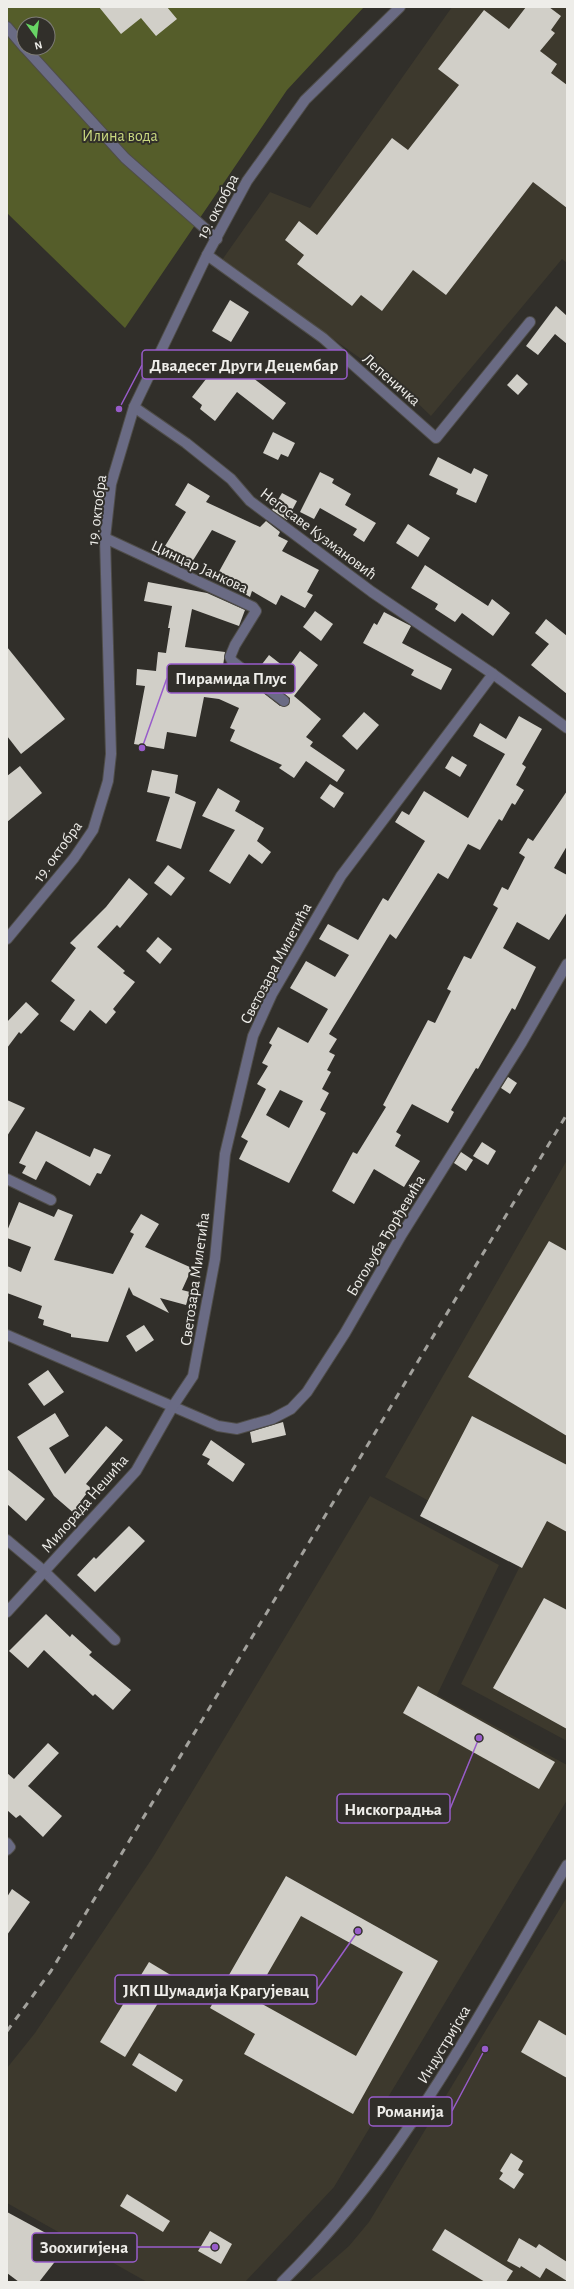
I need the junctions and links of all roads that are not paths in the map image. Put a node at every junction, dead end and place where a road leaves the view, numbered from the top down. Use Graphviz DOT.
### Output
graph roads {
  1 [pos="400,7"];
  2 [pos="7,27"];
  3 [pos="16,38"];
  4 [pos="31,56"];
  5 [pos="217,239"];
  6 [pos="207,255"];
  7 [pos="530,322"];
  8 [pos="134,407"];
  9 [pos="105,538"];
  10 [pos="493,674"];
  11 [pos="284,701"];
  12 [pos="567,728"];
  13 [pos="7,939"];
  14 [pos="567,964"];
  15 [pos="7,1179"];
  16 [pos="51,1200"];
  17 [pos="7,1335"];
  18 [pos="172,1406"];
  19 [pos="7,1540"];
  20 [pos="44,1571"];
  21 [pos="7,1612"];
  22 [pos="115,1640"];
  23 [pos="7,1843"];
  24 [pos="7,1850"];
  25 [pos="567,1865"];
  26 [pos="282,2282"];
  1 -- 5 [label="street, 19. октобра"];
  2 -- 3 [label="street"];
  4 -- 5 [label="street"];
  5 -- 6 [label="street, 19. октобра"];
  6 -- 7 [label="street, Лепеничка"];
  6 -- 8 [label="street, 19. октобра"];
  8 -- 9 [label="street, 19. октобра"];
  8 -- 10 [label="street, Негосаве Кузмановић"];
  9 -- 11 [label="street, Цинцар Јанкова"];
  9 -- 13 [label="street, 19. октобра"];
  10 -- 12 [label="street"];
  10 -- 18 [label="street, Светозара Милетића"];
  14 -- 18 [label="street, Богољуба Ђорђевића"];
  15 -- 16 [label="street"];
  17 -- 18 [label="street, Богољуба Ђорђевића"];
  18 -- 20 [label="street, Милорада Нешића"];
  19 -- 20 [label="street"];
  20 -- 21 [label="street, Милорада Нешића"];
  20 -- 22 [label="street"];
  23 -- 24 [label="street"];
  25 -- 26 [label="street, Индустријска"];
}
